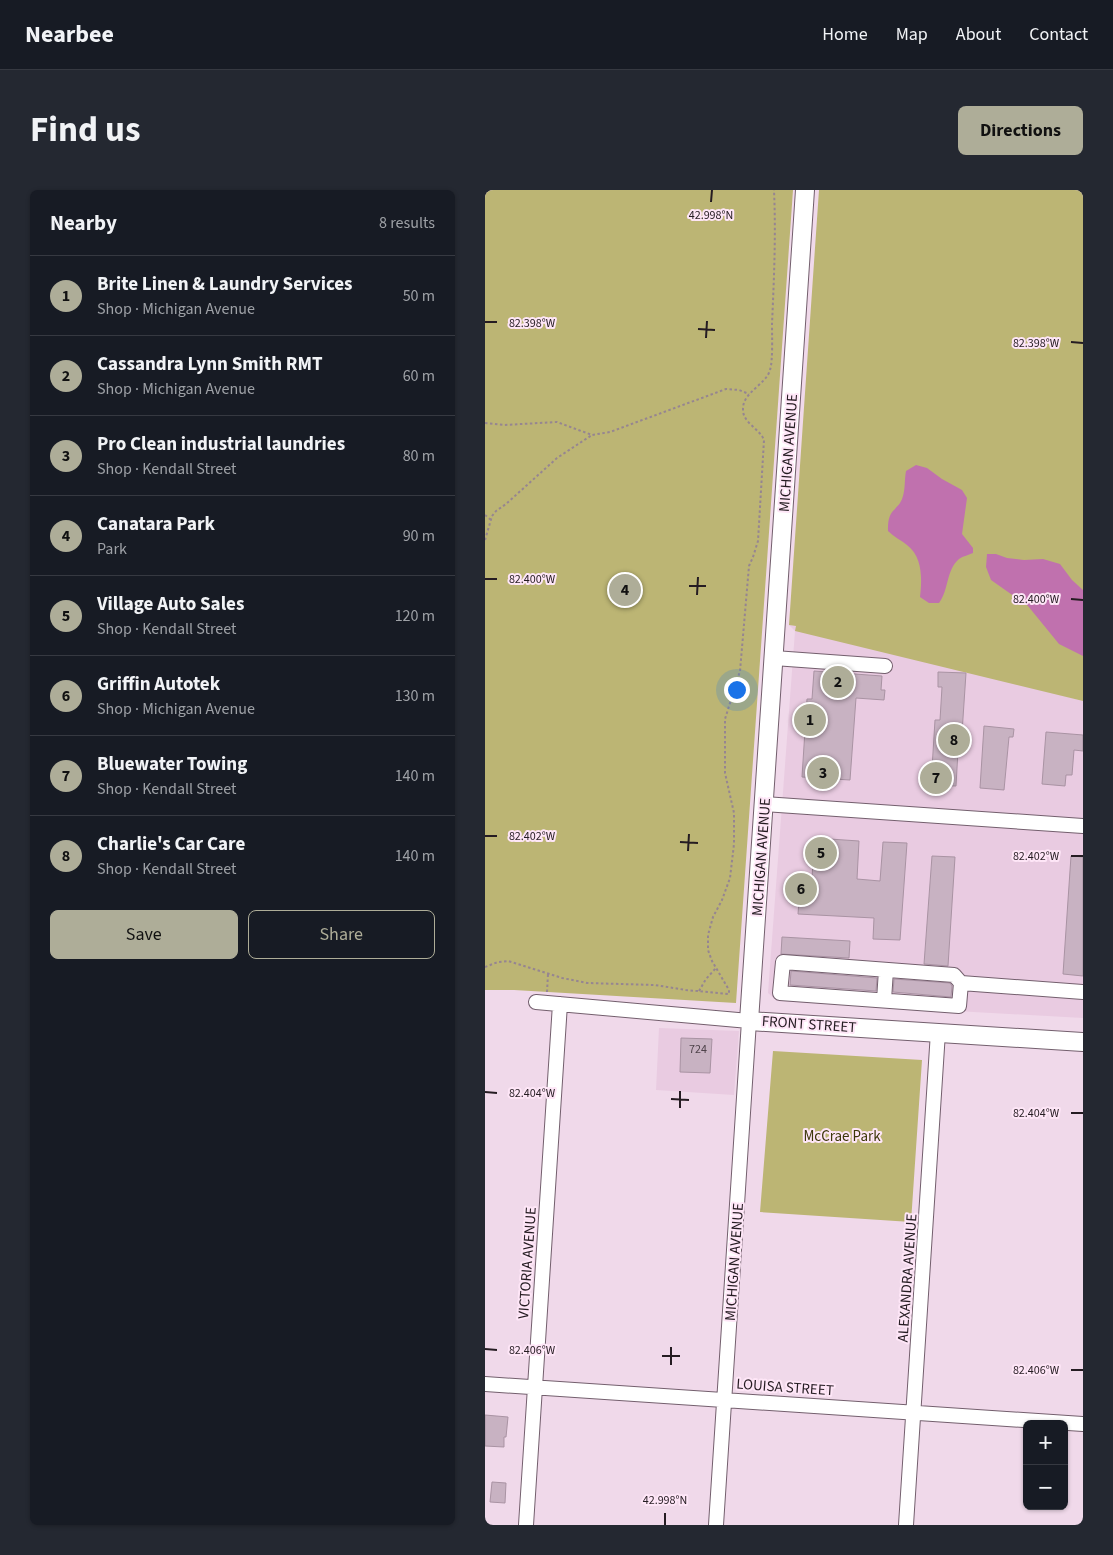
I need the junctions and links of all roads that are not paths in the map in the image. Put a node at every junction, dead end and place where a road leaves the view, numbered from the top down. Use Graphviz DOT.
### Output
graph roads {
  1 [pos="805,190"];
  2 [pos="774,658"];
  3 [pos="885,666"];
  4 [pos="764,804"];
  5 [pos="1083,826"];
  6 [pos="886,970"];
  7 [pos="961,983"];
  8 [pos="1083,992"];
  9 [pos="541,998"];
  10 [pos="884,1000"];
  11 [pos="560,1004"];
  12 [pos="749,1021"];
  13 [pos="938,1032"];
  14 [pos="1083,1042"];
  15 [pos="485,1384"];
  16 [pos="535,1388"];
  17 [pos="724,1399"];
  18 [pos="914,1412"];
  19 [pos="1083,1424"];
  20 [pos="526,1525"];
  21 [pos="716,1525"];
  22 [pos="906,1525"];
  1 -- 2 [label="main road, MICHIGAN AVENUE"];
  2 -- 3 [label="street"];
  2 -- 4 [label="main road, MICHIGAN AVENUE"];
  4 -- 5 [label="street"];
  4 -- 12 [label="main road, MICHIGAN AVENUE"];
  6 -- 7 [label="street"];
  6 -- 10 [label="street"];
  6 -- 10 [label="street"];
  7 -- 8 [label="street"];
  7 -- 10 [label="street"];
  9 -- 11 [label="street, FRONT STREET"];
  11 -- 12 [label="street, FRONT STREET"];
  11 -- 16 [label="street, VICTORIA AVENUE"];
  12 -- 13 [label="main road, FRONT STREET"];
  12 -- 17 [label="street, MICHIGAN AVENUE"];
  13 -- 14 [label="main road, FRONT STREET"];
  13 -- 18 [label="street, ALEXANDRA AVENUE"];
  15 -- 16 [label="street, LOUISA STREET"];
  16 -- 17 [label="street, LOUISA STREET"];
  16 -- 20 [label="street, VICTORIA AVENUE"];
  17 -- 18 [label="street, LOUISA STREET"];
  17 -- 21 [label="street, MICHIGAN AVENUE"];
  18 -- 19 [label="street, LOUISA STREET"];
  18 -- 22 [label="street, ALEXANDRA AVENUE"];
}
